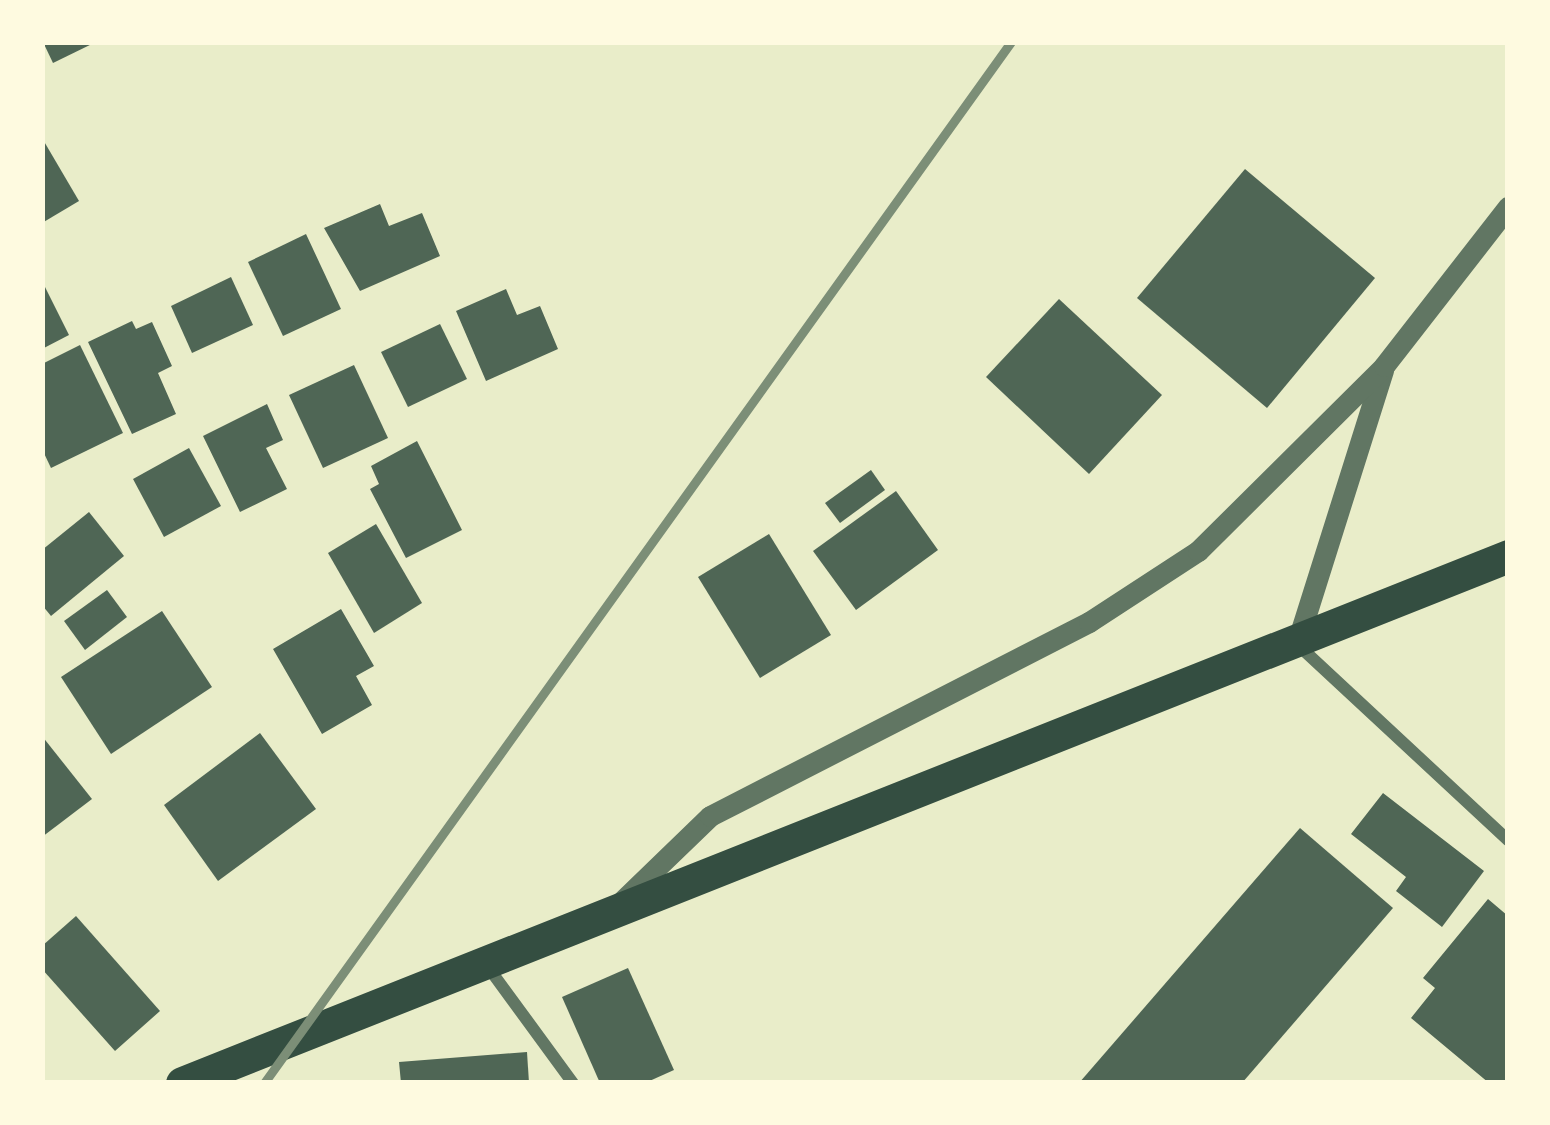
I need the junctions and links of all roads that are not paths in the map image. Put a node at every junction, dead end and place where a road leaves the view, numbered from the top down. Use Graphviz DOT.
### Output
graph roads {
  1 [pos="1508,207"];
  2 [pos="1384,366"];
  3 [pos="1508,556"];
  4 [pos="1297,644"];
  5 [pos="1508,840"];
  6 [pos="615,908"];
  7 [pos="484,961"];
  8 [pos="182,1083"];
  9 [pos="573,1083"];
  1 -- 2 [label="street"];
  2 -- 4 [label="street"];
  2 -- 6 [label="street"];
  3 -- 4 [label="highway"];
  4 -- 5 [label="street"];
  4 -- 6 [label="highway"];
  6 -- 7 [label="highway"];
  7 -- 8 [label="highway"];
  7 -- 9 [label="street"];
}
